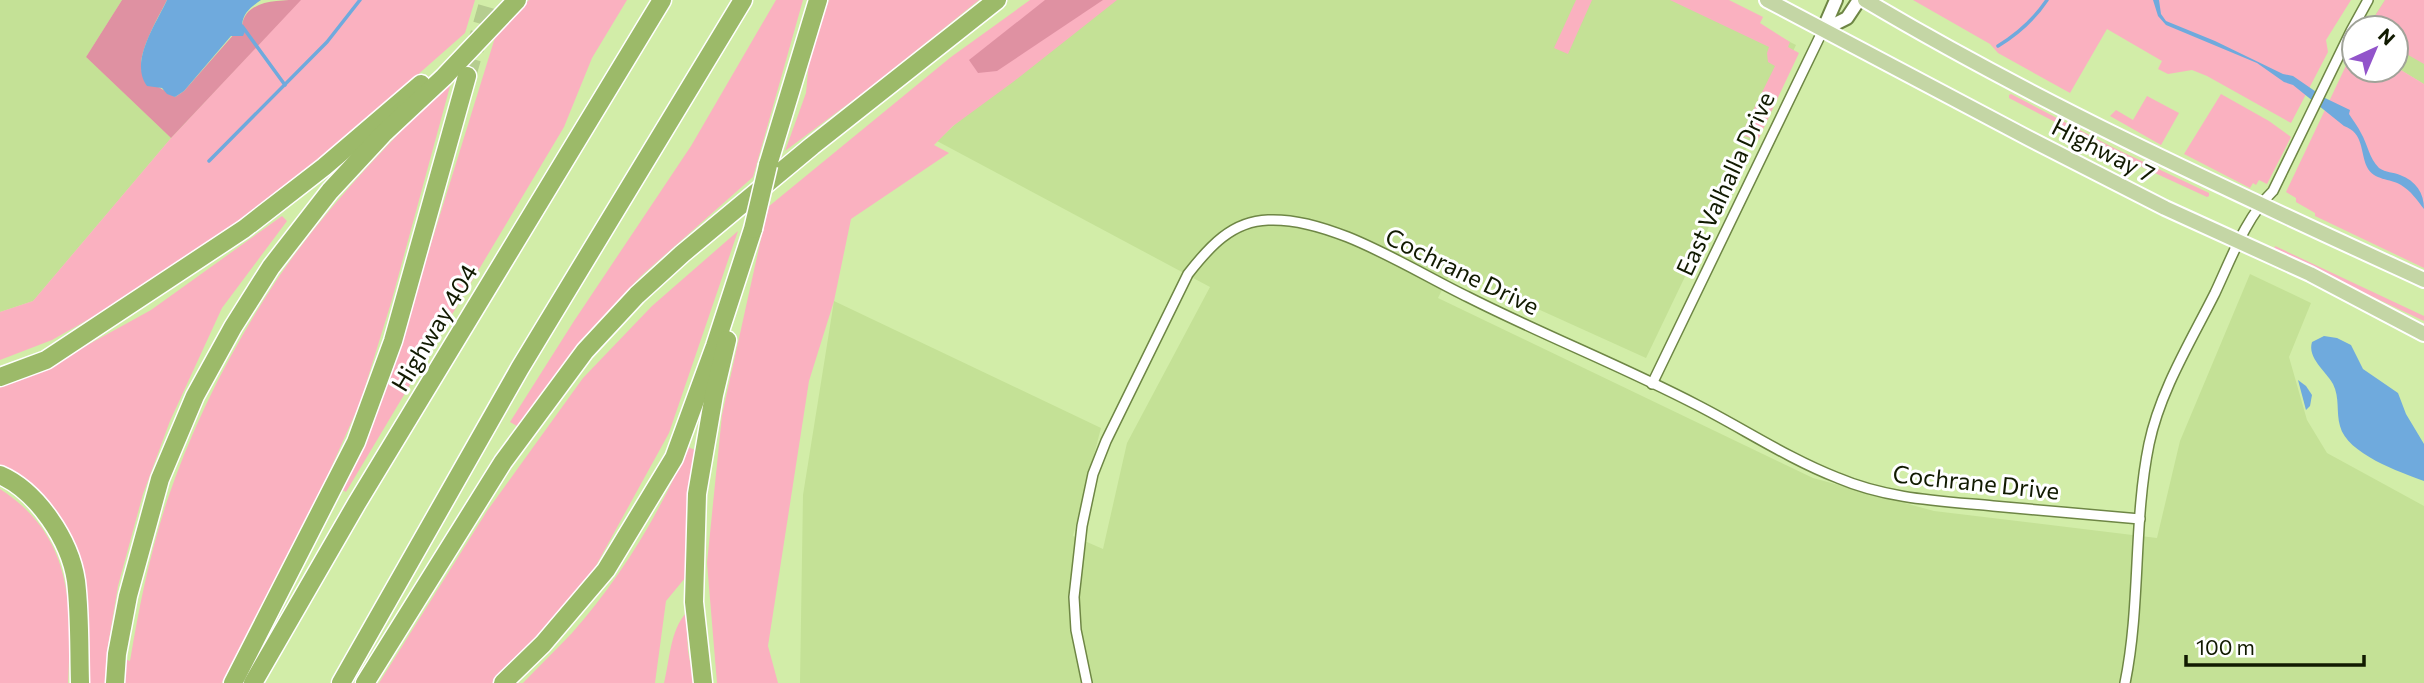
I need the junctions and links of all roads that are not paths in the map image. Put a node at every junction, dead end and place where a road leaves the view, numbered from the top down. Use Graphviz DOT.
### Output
graph roads {
  1 [pos="516,0"];
  2 [pos="662,0"];
  3 [pos="743,0"];
  4 [pos="818,0"];
  5 [pos="997,0"];
  6 [pos="1767,0"];
  7 [pos="1836,0"];
  8 [pos="1858,0"];
  9 [pos="1865,0"];
  10 [pos="2368,0"];
  11 [pos="1823,30"];
  12 [pos="467,76"];
  13 [pos="2259,204"];
  14 [pos="753,229"];
  15 [pos="2240,243"];
  16 [pos="2424,281"];
  17 [pos="2424,334"];
  18 [pos="0,377"];
  19 [pos="1652,384"];
  20 [pos="0,475"];
  21 [pos="2140,519"];
  22 [pos="80,683"];
  23 [pos="115,683"];
  24 [pos="233,683"];
  25 [pos="253,683"];
  26 [pos="341,683"];
  27 [pos="365,683"];
  28 [pos="503,683"];
  29 [pos="703,683"];
  30 [pos="1087,683"];
  31 [pos="2125,683"];
  1 -- 18 [label="highway"];
  1 -- 23 [label="highway"];
  2 -- 25 [label="highway, Highway 404"];
  3 -- 26 [label="highway"];
  4 -- 14 [label="highway, bridge"];
  5 -- 27 [label="highway"];
  6 -- 11 [label="main road, Highway 7"];
  7 -- 11 [label="street, East Valhalla Drive"];
  8 -- 11 [label="street"];
  9 -- 13 [label="main road, Highway 7"];
  10 -- 13 [label="street"];
  11 -- 15 [label="main road, Highway 7"];
  11 -- 19 [label="street, East Valhalla Drive"];
  12 -- 24 [label="highway"];
  13 -- 15 [label="street"];
  13 -- 16 [label="main road, Highway 7"];
  14 -- 28 [label="highway"];
  14 -- 29 [label="highway"];
  15 -- 17 [label="main road, Highway 7"];
  15 -- 21 [label="street"];
  19 -- 21 [label="street, Cochrane Drive"];
  19 -- 30 [label="street, Cochrane Drive"];
  20 -- 22 [label="highway"];
  21 -- 31 [label="street"];
}
